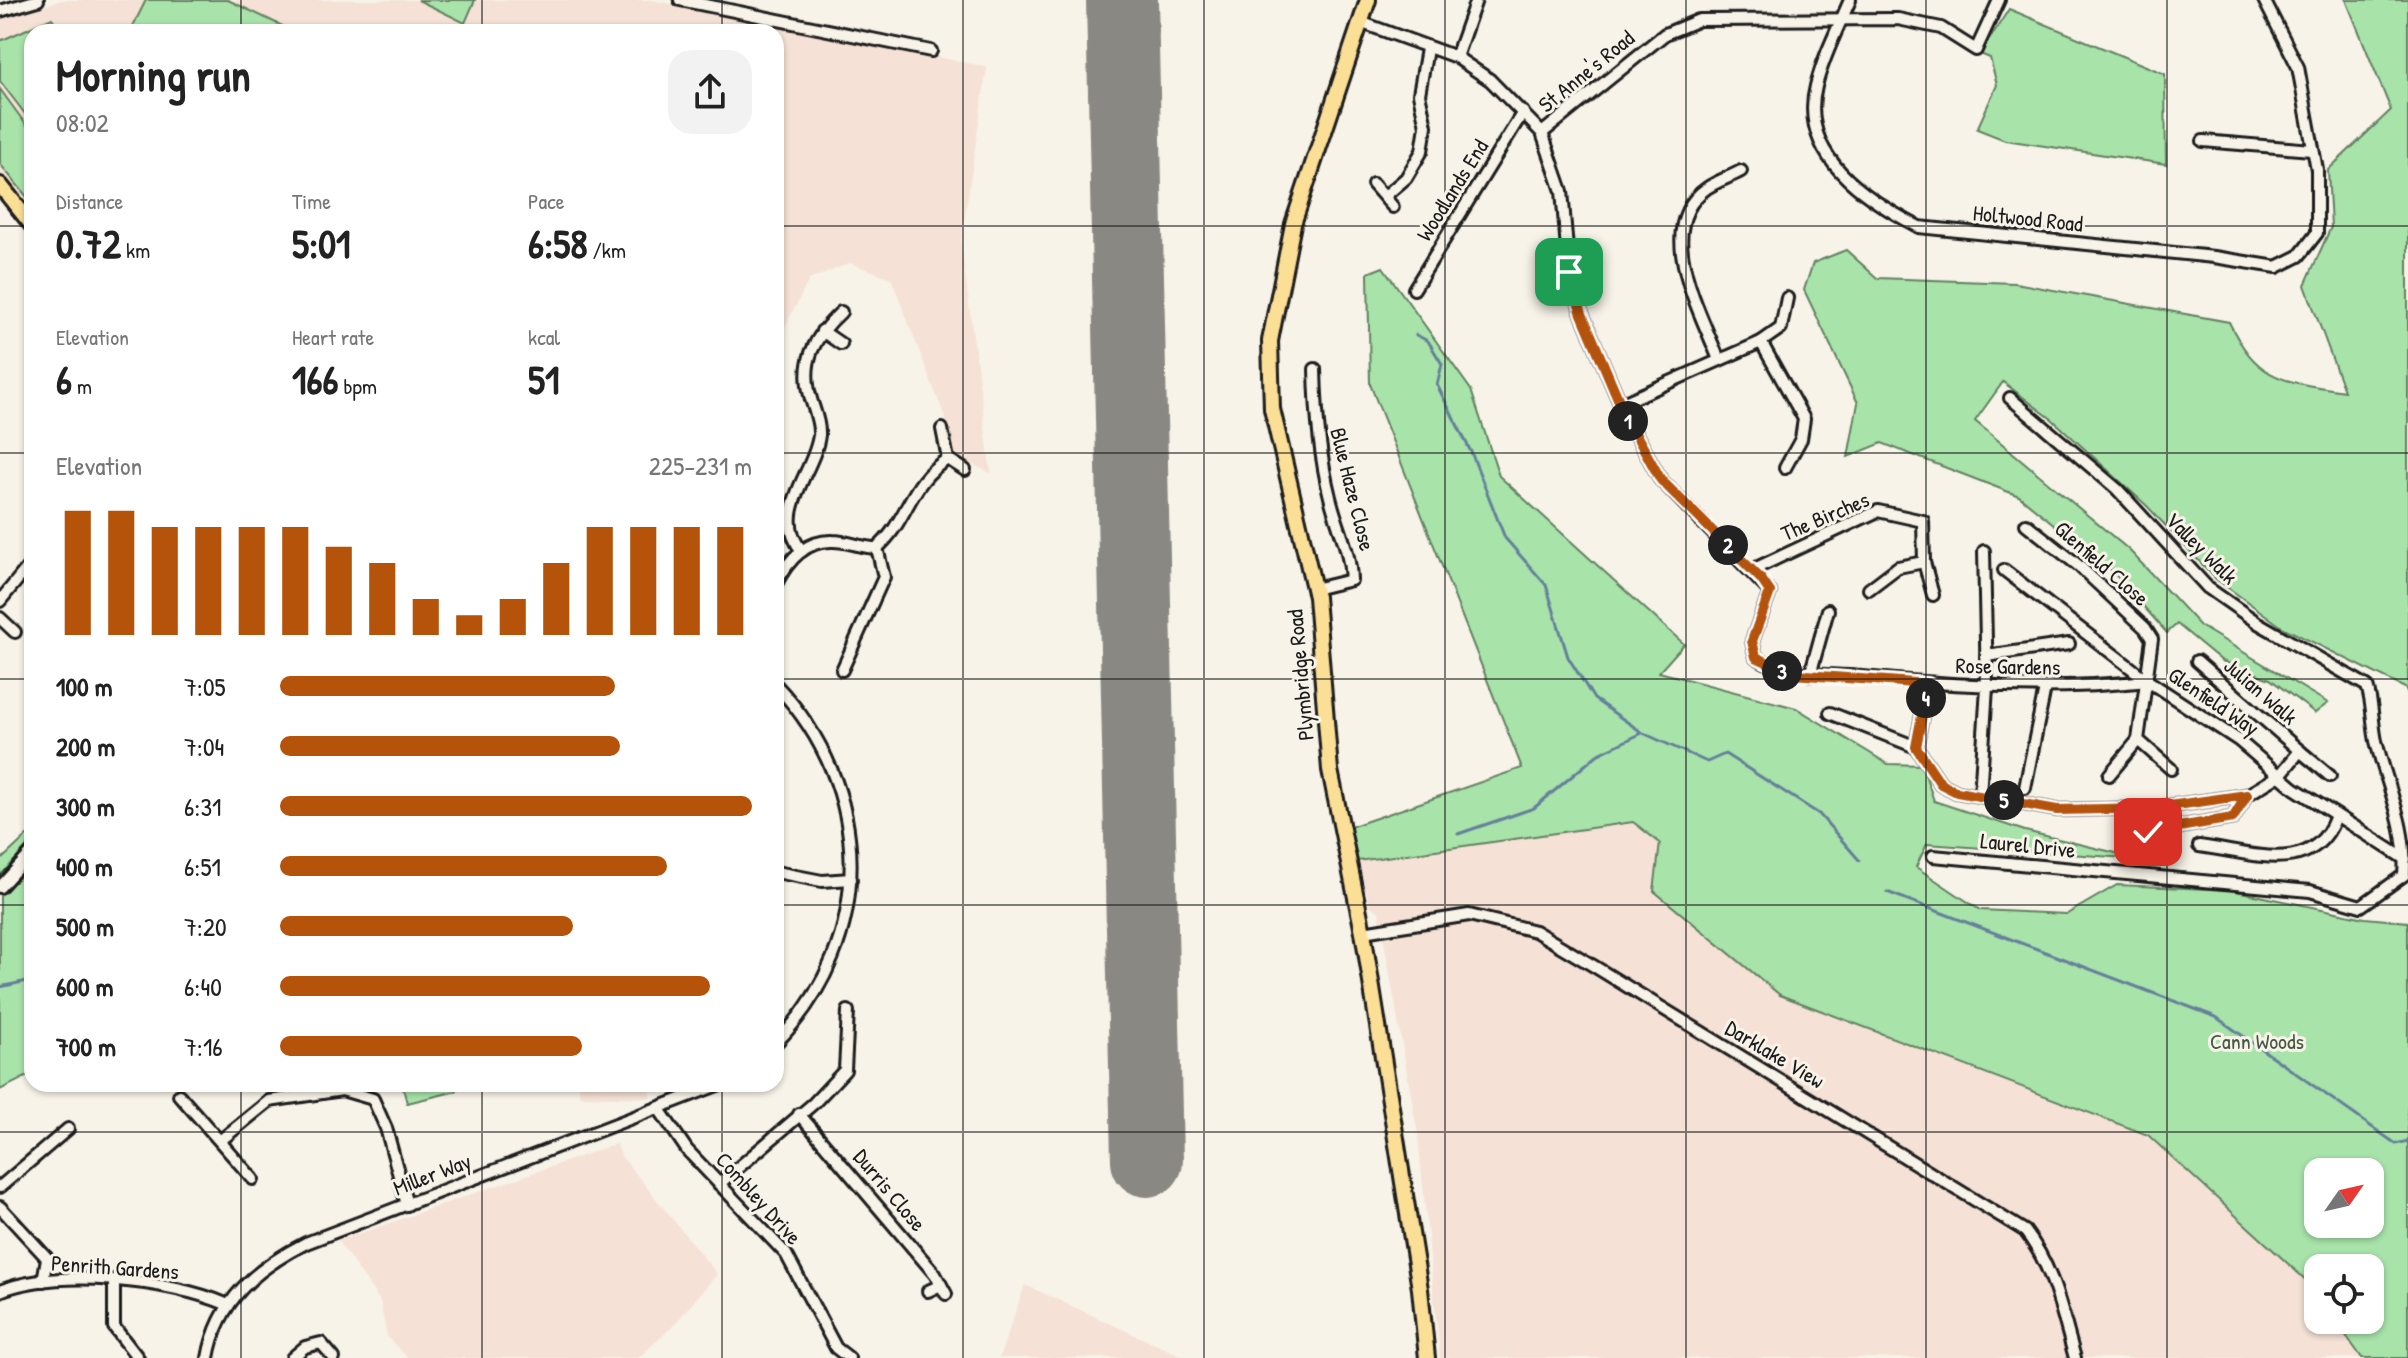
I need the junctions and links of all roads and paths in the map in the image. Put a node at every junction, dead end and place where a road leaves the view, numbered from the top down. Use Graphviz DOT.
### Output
graph roads {
  1 [pos="38,0"];
  2 [pos="680,0"];
  3 [pos="1368,0"];
  4 [pos="1476,0"];
  5 [pos="1850,0"];
  6 [pos="1999,0"];
  7 [pos="2264,0"];
  8 [pos="0,11"];
  9 [pos="1842,18"];
  10 [pos="1360,22"];
  11 [pos="1427,49"];
  12 [pos="931,51"];
  13 [pos="1456,57"];
  14 [pos="1523,112"];
  15 [pos="1542,133"];
  16 [pos="2203,141"];
  17 [pos="2312,150"];
  18 [pos="1741,171"];
  19 [pos="1373,184"];
  20 [pos="0,185"];
  21 [pos="1385,196"];
  22 [pos="1393,207"];
  23 [pos="24,215"];
  24 [pos="1414,289"];
  25 [pos="1787,298"];
  26 [pos="841,312"];
  27 [pos="822,331"];
  28 [pos="1761,342"];
  29 [pos="841,344"];
  30 [pos="1719,360"];
  31 [pos="1315,369"];
  32 [pos="2010,398"];
  33 [pos="1620,404"];
  34 [pos="942,429"];
  35 [pos="948,459"];
  36 [pos="1785,468"];
  37 [pos="965,470"];
  38 [pos="2026,524"];
  39 [pos="877,548"];
  40 [pos="802,551"];
  41 [pos="1984,551"];
  42 [pos="1924,562"];
  43 [pos="1752,570"];
  44 [pos="2004,570"];
  45 [pos="784,571"];
  46 [pos="24,572"];
  47 [pos="1314,589"];
  48 [pos="1869,589"];
  49 [pos="1933,595"];
  50 [pos="0,601"];
  51 [pos="1828,610"];
  52 [pos="0,618"];
  53 [pos="15,632"];
  54 [pos="2069,644"];
  55 [pos="1986,656"];
  56 [pos="2197,661"];
  57 [pos="842,670"];
  58 [pos="1810,675"];
  59 [pos="2148,681"];
  60 [pos="1928,684"];
  61 [pos="1987,687"];
  62 [pos="2045,688"];
  63 [pos="784,695"];
  64 [pos="1830,713"];
  65 [pos="2138,740"];
  66 [pos="1916,747"];
  67 [pos="2300,751"];
  68 [pos="2171,769"];
  69 [pos="2109,775"];
  70 [pos="2280,775"];
  71 [pos="2330,776"];
  72 [pos="2025,788"];
  73 [pos="2247,795"];
  74 [pos="1980,796"];
  75 [pos="2335,818"];
  76 [pos="2148,832"];
  77 [pos="2199,846"];
  78 [pos="1933,856"];
  79 [pos="2405,859"];
  80 [pos="24,861"];
  81 [pos="784,875"];
  82 [pos="851,879"];
  83 [pos="0,887"];
  84 [pos="1363,932"];
  85 [pos="848,1011"];
  86 [pos="784,1034"];
  87 [pos="329,1092"];
  88 [pos="349,1092"];
  89 [pos="700,1092"];
  90 [pos="179,1095"];
  91 [pos="659,1109"];
  92 [pos="799,1114"];
  93 [pos="68,1129"];
  94 [pos="221,1140"];
  95 [pos="253,1179"];
  96 [pos="719,1184"];
  97 [pos="0,1187"];
  98 [pos="407,1205"];
  99 [pos="0,1207"];
  100 [pos="43,1281"];
  101 [pos="114,1282"];
  102 [pos="0,1291"];
  103 [pos="928,1291"];
  104 [pos="226,1304"];
  105 [pos="138,1358"];
  106 [pos="208,1358"];
  107 [pos="292,1358"];
  108 [pos="334,1358"];
  109 [pos="849,1358"];
  110 [pos="1427,1358"];
  111 [pos="2075,1358"];
  1 -- 8 [label="street"];
  2 -- 12 [label="street"];
  3 -- 10 [label="main road, Plymbridge Road"];
  4 -- 13 [label="street"];
  5 -- 9 [label="street, Holtwood Road"];
  6 -- 9 [label="street, St Anne's Road"];
  7 -- 17 [label="street"];
  9 -- 15 [label="street, St Anne's Road"];
  9 -- 17 [label="street, Holtwood Road"];
  10 -- 11 [label="street"];
  10 -- 47 [label="main road, Plymbridge Road"];
  11 -- 13 [label="street"];
  11 -- 21 [label="street"];
  13 -- 14 [label="street"];
  14 -- 15 [label="street"];
  14 -- 24 [label="street, Woodlands End"];
  15 -- 33 [label="street"];
  16 -- 17 [label="street"];
  18 -- 30 [label="street"];
  19 -- 21 [label="street"];
  20 -- 23 [label="main road"];
  21 -- 22 [label="street"];
  25 -- 28 [label="street"];
  26 -- 27 [label="street"];
  27 -- 29 [label="street"];
  27 -- 40 [label="street"];
  28 -- 30 [label="street"];
  28 -- 36 [label="street"];
  30 -- 33 [label="street"];
  31 -- 47 [label="street, Blue Haze Close"];
  32 -- 79 [label="street, Valley Walk"];
  33 -- 43 [label="street"];
  34 -- 35 [label="street"];
  35 -- 37 [label="street"];
  35 -- 39 [label="street"];
  38 -- 59 [label="street, Glenfield Close"];
  39 -- 40 [label="street"];
  39 -- 57 [label="street"];
  40 -- 45 [label="street"];
  41 -- 55 [label="street"];
  42 -- 43 [label="street, The Birches"];
  42 -- 48 [label="street"];
  42 -- 49 [label="street, The Birches"];
  43 -- 58 [label="street, Rose Gardens"];
  44 -- 59 [label="street, Glenfield Way"];
  46 -- 50 [label="street"];
  47 -- 84 [label="main road, Plymbridge Road"];
  51 -- 58 [label="street"];
  52 -- 53 [label="street"];
  54 -- 55 [label="street"];
  55 -- 61 [label="street"];
  56 -- 67 [label="street, Julian Walk"];
  58 -- 60 [label="street, Rose Gardens"];
  59 -- 62 [label="street, Rose Gardens"];
  59 -- 65 [label="street, Glenfield Close"];
  59 -- 70 [label="street, Glenfield Way"];
  60 -- 61 [label="street, Rose Gardens"];
  60 -- 66 [label="street"];
  61 -- 62 [label="street, Rose Gardens"];
  61 -- 74 [label="street"];
  62 -- 72 [label="street"];
  63 -- 82 [label="street"];
  64 -- 66 [label="street"];
  65 -- 68 [label="street"];
  65 -- 69 [label="street"];
  66 -- 74 [label="street"];
  67 -- 70 [label="street, Julian Walk"];
  67 -- 71 [label="street, Julian Walk"];
  70 -- 73 [label="street, Julian Walk"];
  70 -- 75 [label="street, Glenfield Way"];
  73 -- 74 [label="street"];
  73 -- 76 [label="street"];
  75 -- 77 [label="street"];
  75 -- 79 [label="street, Glenfield Way"];
  78 -- 79 [label="street, Laurel Drive"];
  80 -- 83 [label="street"];
  81 -- 82 [label="street"];
  82 -- 86 [label="street"];
  84 -- 110 [label="main road, Plymbridge Road"];
  84 -- 111 [label="street, Darklake View"];
  85 -- 92 [label="street"];
  87 -- 94 [label="street"];
  88 -- 98 [label="street"];
  89 -- 91 [label="street, Miller Way"];
  90 -- 94 [label="street"];
  91 -- 96 [label="street, Combley Drive"];
  91 -- 98 [label="street, Miller Way"];
  92 -- 96 [label="street"];
  92 -- 103 [label="street, Durris Close"];
  93 -- 97 [label="street"];
  94 -- 95 [label="street"];
  96 -- 109 [label="street, Combley Drive"];
  98 -- 104 [label="street, Miller Way"];
  99 -- 100 [label="street"];
  100 -- 101 [label="street, Penrith Gardens"];
  100 -- 102 [label="street, Penrith Gardens"];
  101 -- 104 [label="street, Penrith Gardens"];
  101 -- 105 [label="street"];
  104 -- 106 [label="street, Miller Way"];
  107 -- 108 [label="street"];
}
